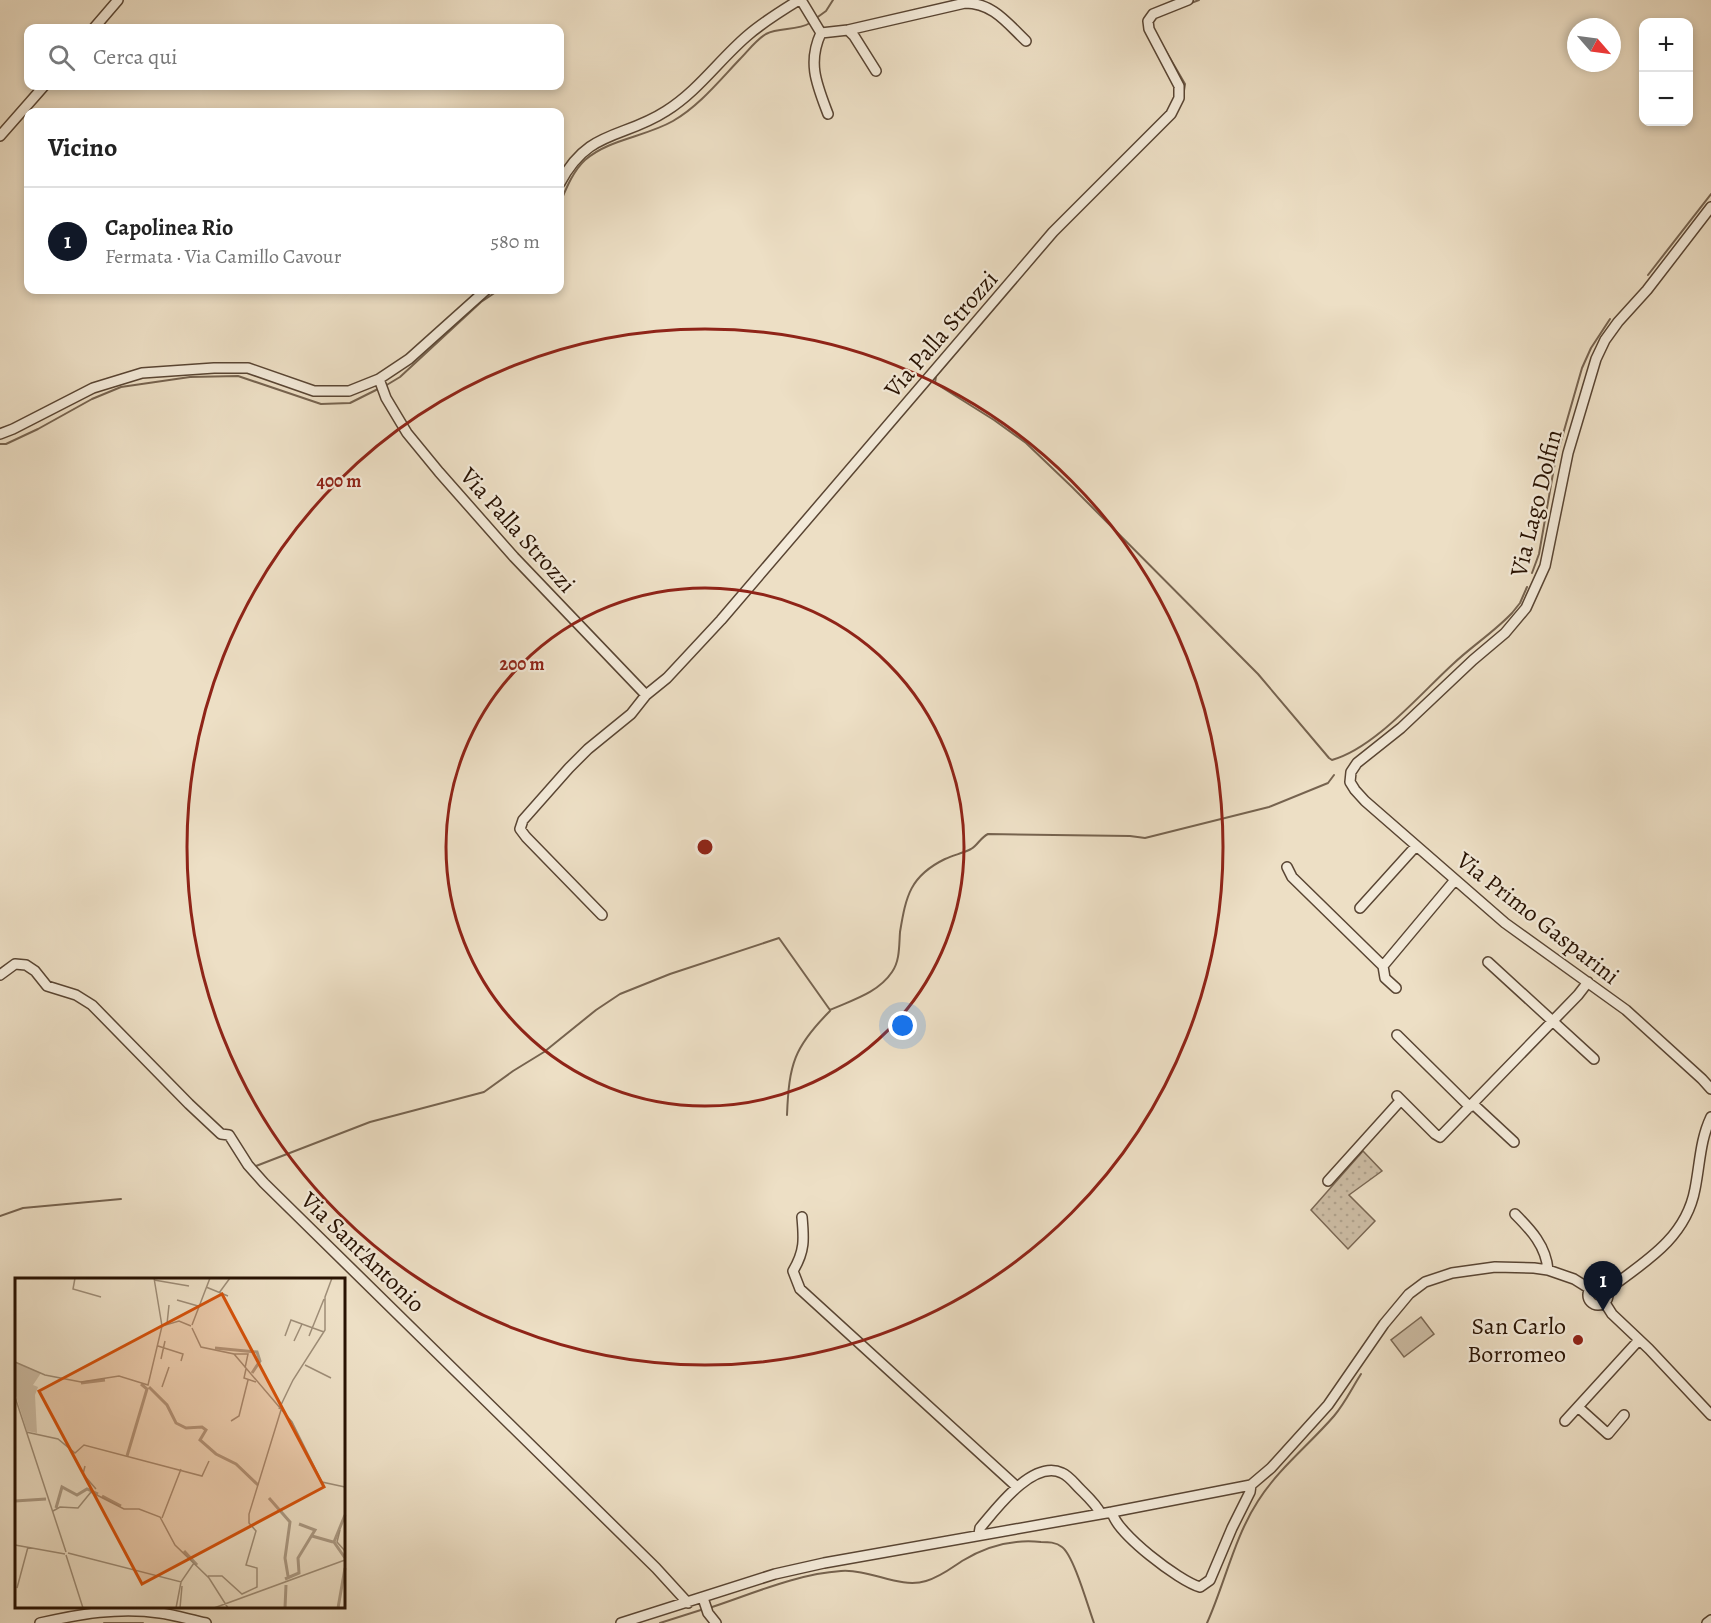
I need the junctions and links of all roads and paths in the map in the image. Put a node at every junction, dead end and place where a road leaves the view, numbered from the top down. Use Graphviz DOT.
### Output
graph roads {
  1 [pos="118,0"];
  2 [pos="1188,0"];
  3 [pos="802,2"];
  4 [pos="97,24"];
  5 [pos="819,30"];
  6 [pos="848,30"];
  7 [pos="1026,41"];
  8 [pos="876,70"];
  9 [pos="40,90"];
  10 [pos="25,108"];
  11 [pos="24,109"];
  12 [pos="828,114"];
  13 [pos="0,136"];
  14 [pos="564,176"];
  15 [pos="1711,207"];
  16 [pos="482,294"];
  17 [pos="381,382"];
  18 [pos="0,434"];
  19 [pos="646,695"];
  20 [pos="1351,772"];
  21 [pos="1416,846"];
  22 [pos="1287,867"];
  23 [pos="1455,880"];
  24 [pos="1360,909"];
  25 [pos="602,915"];
  26 [pos="1488,962"];
  27 [pos="1383,966"];
  28 [pos="0,975"];
  29 [pos="1588,982"];
  30 [pos="1396,988"];
  31 [pos="1552,1021"];
  32 [pos="1397,1035"];
  33 [pos="1594,1059"];
  34 [pos="1711,1089"];
  35 [pos="1472,1106"];
  36 [pos="1711,1117"];
  37 [pos="1708,1132"];
  38 [pos="1514,1142"];
  39 [pos="1328,1181"];
  40 [pos="1515,1214"];
  41 [pos="802,1217"];
  42 [pos="1548,1270"];
  43 [pos="1590,1289"];
  44 [pos="1607,1290"];
  45 [pos="1605,1303"];
  46 [pos="1640,1340"];
  47 [pos="1578,1407"];
  48 [pos="1624,1415"];
  49 [pos="1711,1415"];
  50 [pos="1565,1421"];
  51 [pos="1251,1485"];
  52 [pos="1017,1487"];
  53 [pos="1112,1512"];
  54 [pos="1101,1514"];
  55 [pos="979,1534"];
  56 [pos="688,1603"];
  57 [pos="705,1606"];
  58 [pos="1711,1620"];
  59 [pos="40,1623"];
  60 [pos="206,1623"];
  61 [pos="621,1623"];
  62 [pos="716,1623"];
  63 [pos="1707,1623"];
  1 -- 4 [label="street"];
  2 -- 19 [label="street, Via Palla Strozzi"];
  3 -- 5 [label="street"];
  3 -- 14 [label="street"];
  5 -- 6 [label="street"];
  5 -- 12 [label="street"];
  6 -- 7 [label="street"];
  6 -- 8 [label="street"];
  9 -- 10 [label="street"];
  11 -- 13 [label="street"];
  15 -- 20 [label="street, Via Lago Dolfin"];
  16 -- 17 [label="street"];
  17 -- 18 [label="street"];
  17 -- 19 [label="street, Via Palla Strozzi"];
  19 -- 25 [label="street, Via Palla Strozzi"];
  20 -- 21 [label="street, Via Primo Gasparini"];
  21 -- 23 [label="street, Via Primo Gasparini"];
  21 -- 24 [label="street"];
  22 -- 27 [label="street"];
  23 -- 27 [label="street"];
  23 -- 29 [label="street, Via Primo Gasparini"];
  26 -- 31 [label="street"];
  27 -- 30 [label="street"];
  28 -- 56 [label="street, Via Sant'Antonio"];
  29 -- 31 [label="street"];
  29 -- 34 [label="street, Via Primo Gasparini"];
  31 -- 33 [label="street"];
  31 -- 35 [label="street"];
  32 -- 35 [label="street"];
  35 -- 38 [label="street"];
  35 -- 39 [label="street"];
  36 -- 37 [label="street"];
  37 -- 44 [label="street"];
  40 -- 42 [label="street"];
  41 -- 52 [label="street"];
  42 -- 43 [label="street"];
  42 -- 51 [label="street"];
  43 -- 44 [label="street"];
  43 -- 45 [label="street"];
  44 -- 45 [label="street"];
  45 -- 46 [label="street"];
  46 -- 47 [label="street"];
  46 -- 49 [label="street"];
  47 -- 48 [label="street"];
  47 -- 50 [label="street"];
  51 -- 53 [label="street"];
  51 -- 53 [label="street"];
  52 -- 54 [label="street"];
  52 -- 55 [label="street"];
  53 -- 54 [label="street"];
  54 -- 55 [label="street"];
  55 -- 57 [label="street"];
  56 -- 57 [label="street"];
  56 -- 61 [label="street"];
  57 -- 62 [label="street"];
  58 -- 63 [label="street"];
  59 -- 60 [label="street"];
}
